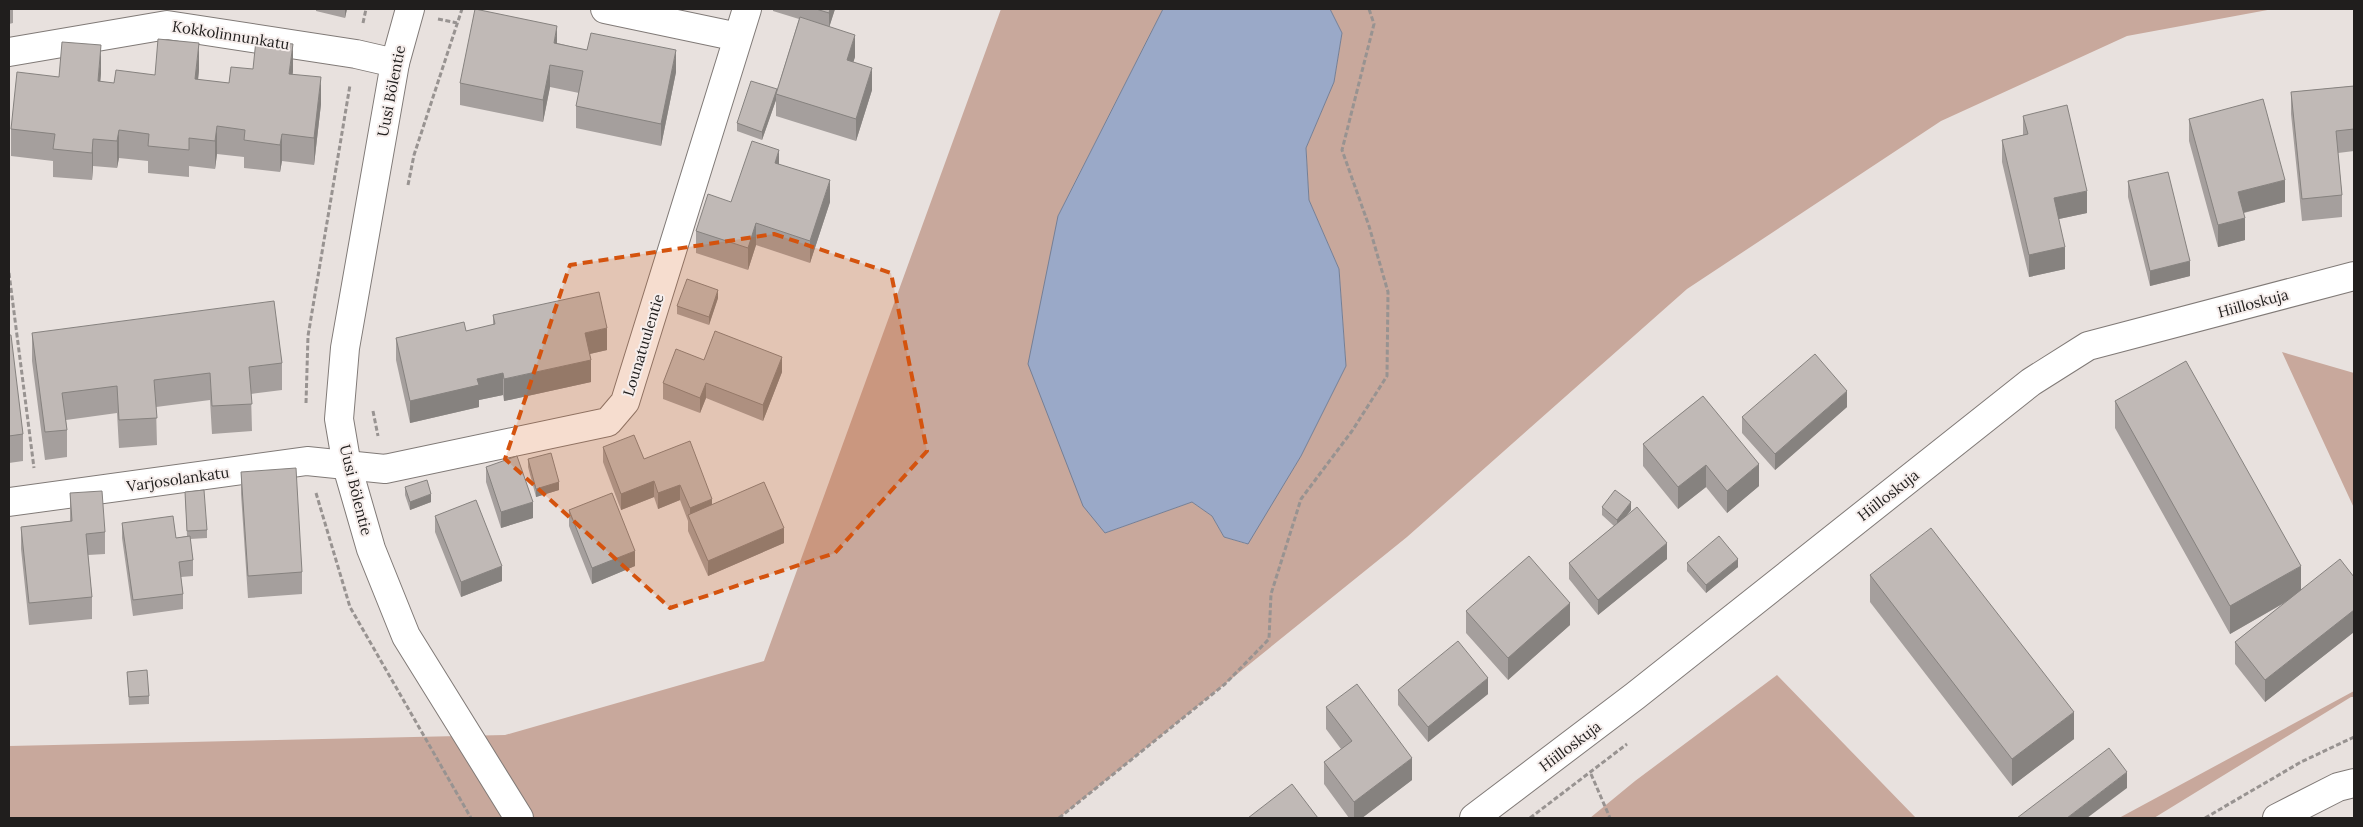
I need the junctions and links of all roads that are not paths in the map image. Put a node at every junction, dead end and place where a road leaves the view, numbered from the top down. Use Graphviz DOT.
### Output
graph roads {
  1 [pos="410,9"];
  2 [pos="605,9"];
  3 [pos="747,9"];
  4 [pos="738,37"];
  5 [pos="9,52"];
  6 [pos="395,63"];
  7 [pos="2354,276"];
  8 [pos="347,466"];
  9 [pos="9,502"];
  10 [pos="2354,783"];
  11 [pos="519,818"];
  12 [pos="1474,818"];
  13 [pos="2277,818"];
  1 -- 6 [label="street, Uusi Bölentie"];
  2 -- 4 [label="street"];
  3 -- 4 [label="street, Lounatuulentie"];
  4 -- 8 [label="street, Lounatuulentie"];
  5 -- 6 [label="street, Kokkolinnunkatu"];
  6 -- 8 [label="street, Uusi Bölentie"];
  7 -- 12 [label="street, Hiilloskuja"];
  8 -- 9 [label="street, Varjosolankatu"];
  8 -- 11 [label="street, Uusi Bölentie"];
  10 -- 13 [label="street"];
}
